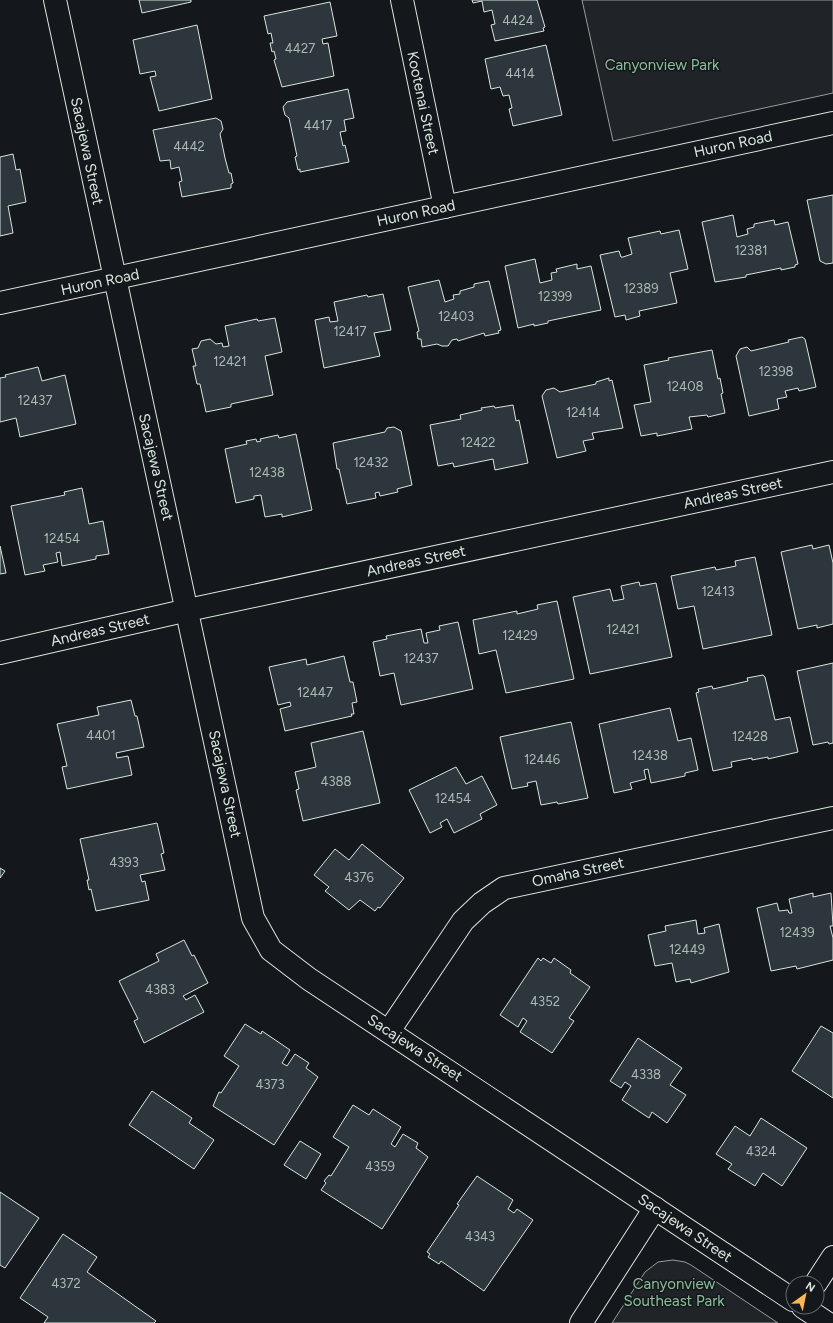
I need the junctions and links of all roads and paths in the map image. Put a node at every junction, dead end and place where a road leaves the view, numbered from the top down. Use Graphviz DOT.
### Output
graph roads {
  1 [pos="54,0"];
  2 [pos="402,0"];
  3 [pos="833,123"];
  4 [pos="445,207"];
  5 [pos="114,279"];
  6 [pos="0,303"];
  7 [pos="833,472"];
  8 [pos="188,610"];
  9 [pos="0,653"];
  10 [pos="833,818"];
  11 [pos="389,1031"];
  12 [pos="655,1208"];
  13 [pos="833,1257"];
  14 [pos="821,1275"];
  15 [pos="785,1295"];
  16 [pos="815,1315"];
  17 [pos="581,1323"];
  18 [pos="827,1323"];
  1 -- 5 [label="street, Sacajewa Street"];
  2 -- 4 [label="street, Kootenai Street"];
  3 -- 4 [label="street, Huron Road"];
  4 -- 5 [label="street, Huron Road"];
  5 -- 6 [label="street, Huron Road"];
  5 -- 8 [label="street, Sacajewa Street"];
  7 -- 8 [label="street, Andreas Street"];
  8 -- 9 [label="street, Andreas Street"];
  8 -- 11 [label="street, Sacajewa Street"];
  10 -- 11 [label="street, Omaha Street"];
  11 -- 12 [label="street, Sacajewa Street"];
  12 -- 15 [label="street, Sacajewa Street"];
  12 -- 17 [label="street"];
  13 -- 14 [label="street"];
  16 -- 18 [label="street"];
}
